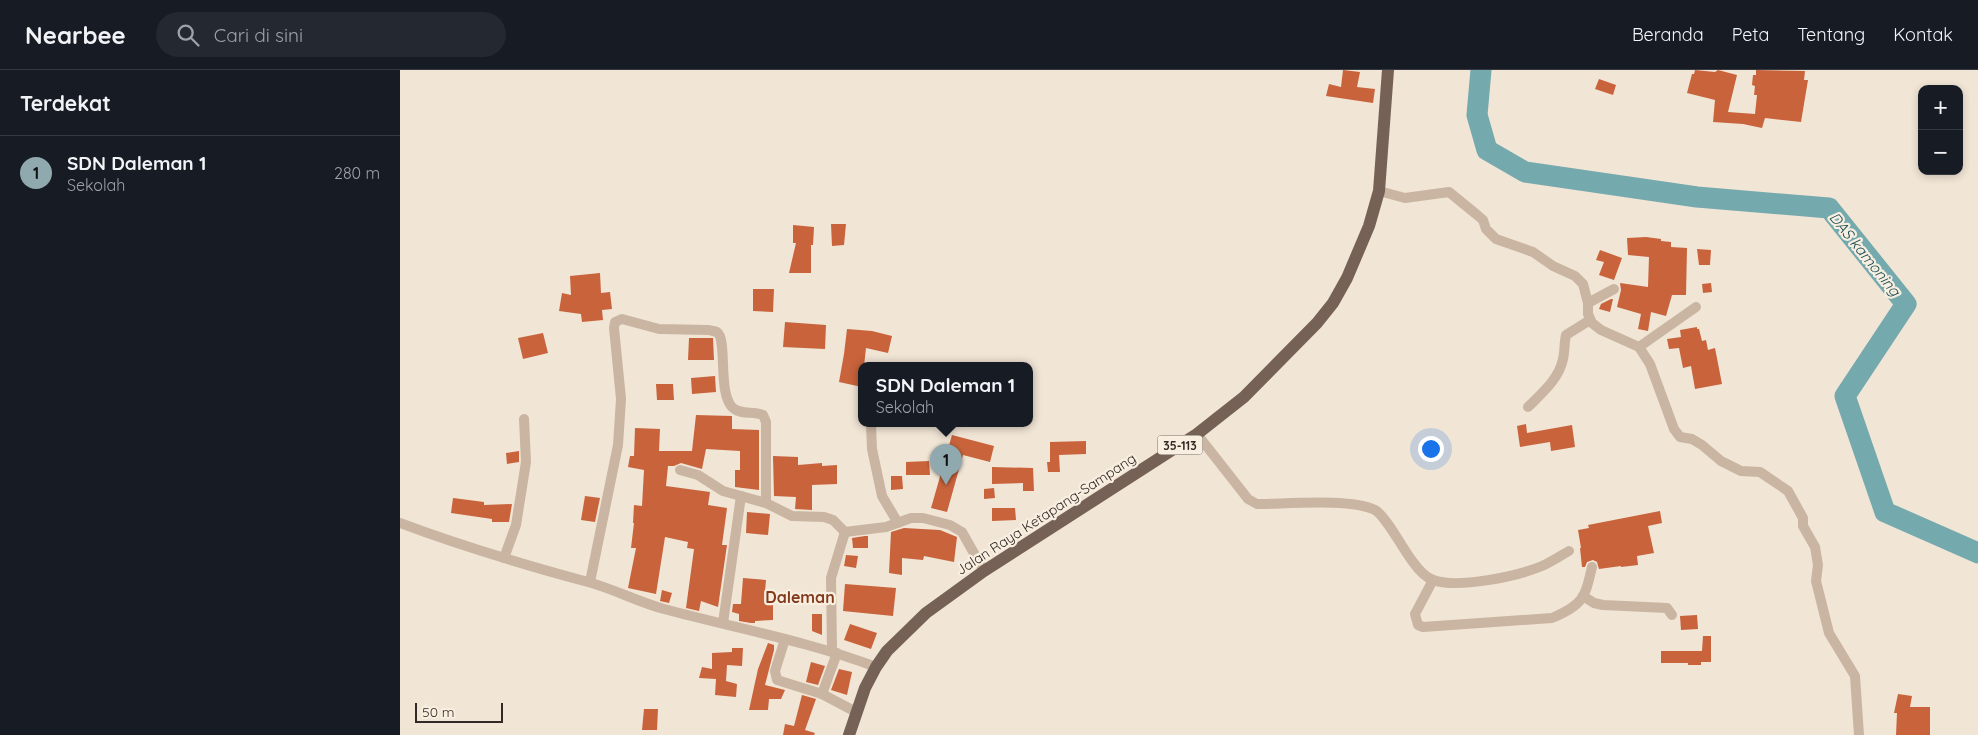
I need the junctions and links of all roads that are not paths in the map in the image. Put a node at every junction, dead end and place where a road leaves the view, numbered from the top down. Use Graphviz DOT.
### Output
graph roads {
  1 [pos="1388,70"];
  2 [pos="1379,191"];
  3 [pos="1614,289"];
  4 [pos="1588,303"];
  5 [pos="1696,306"];
  6 [pos="1590,320"];
  7 [pos="1639,347"];
  8 [pos="1528,407"];
  9 [pos="524,419"];
  10 [pos="871,427"];
  11 [pos="1197,434"];
  12 [pos="680,470"];
  13 [pos="741,496"];
  14 [pos="766,503"];
  15 [pos="400,523"];
  16 [pos="898,523"];
  17 [pos="845,532"];
  18 [pos="1569,551"];
  19 [pos="504,558"];
  20 [pos="1592,567"];
  21 [pos="984,570"];
  22 [pos="1433,580"];
  23 [pos="590,582"];
  24 [pos="1583,596"];
  25 [pos="1672,615"];
  26 [pos="723,624"];
  27 [pos="785,639"];
  28 [pos="835,652"];
  29 [pos="876,667"];
  30 [pos="822,694"];
  31 [pos="856,712"];
  32 [pos="848,735"];
  33 [pos="1860,735"];
  1 -- 2 [label="main road, Jalan Raya Ketapang-Sampang / 35-113"];
  2 -- 4 [label="street"];
  2 -- 11 [label="main road, Jalan Raya Ketapang-Sampang / 35-113"];
  3 -- 4 [label="street"];
  4 -- 6 [label="street"];
  5 -- 7 [label="street"];
  6 -- 7 [label="street"];
  6 -- 8 [label="street"];
  7 -- 33 [label="street"];
  9 -- 19 [label="street"];
  10 -- 16 [label="street"];
  11 -- 21 [label="main road, Jalan Raya Ketapang-Sampang / 35-113"];
  11 -- 22 [label="street"];
  12 -- 13 [label="street"];
  13 -- 14 [label="street"];
  13 -- 26 [label="street"];
  14 -- 17 [label="street"];
  14 -- 23 [label="street"];
  15 -- 19 [label="street"];
  16 -- 17 [label="street"];
  16 -- 21 [label="street"];
  17 -- 28 [label="street"];
  18 -- 22 [label="street"];
  19 -- 23 [label="street"];
  20 -- 24 [label="street"];
  21 -- 29 [label="main road, Jalan Raya Ketapang-Sampang / 35-113"];
  22 -- 24 [label="street"];
  23 -- 26 [label="street"];
  24 -- 25 [label="street"];
  26 -- 27 [label="street"];
  27 -- 28 [label="street"];
  27 -- 30 [label="street"];
  28 -- 29 [label="street"];
  28 -- 30 [label="street"];
  29 -- 31 [label="main road, Jalan Raya Ketapang-Sampang / 35-113"];
  30 -- 31 [label="street"];
  31 -- 32 [label="main road, Jalan Raya Ketapang-Sampang / 35-113"];
}
